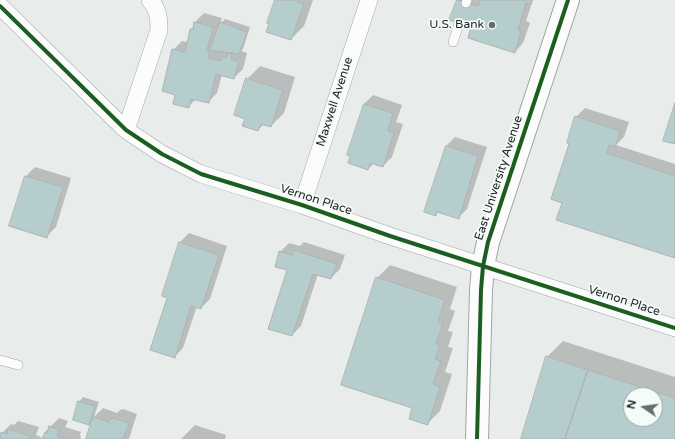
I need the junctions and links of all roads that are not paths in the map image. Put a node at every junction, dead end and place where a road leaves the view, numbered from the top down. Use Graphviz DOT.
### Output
graph roads {
  1 [pos="150,0"];
  2 [pos="369,0"];
  3 [pos="568,0"];
  4 [pos="0,6"];
  5 [pos="459,24"];
  6 [pos="453,42"];
  7 [pos="126,130"];
  8 [pos="302,205"];
  9 [pos="483,266"];
  10 [pos="675,328"];
  11 [pos="0,360"];
  12 [pos="18,366"];
  13 [pos="477,439"];
  1 -- 7 [label="street"];
  2 -- 8 [label="street, Maxwell Avenue"];
  3 -- 9 [label="street, East University Avenue"];
  4 -- 7 [label="street, Vernon Place"];
  5 -- 6 [label="lane"];
  7 -- 8 [label="street, Vernon Place"];
  8 -- 9 [label="street, Vernon Place"];
  9 -- 10 [label="street, Vernon Place"];
  9 -- 13 [label="street, East University Avenue"];
  11 -- 12 [label="lane"];
}
